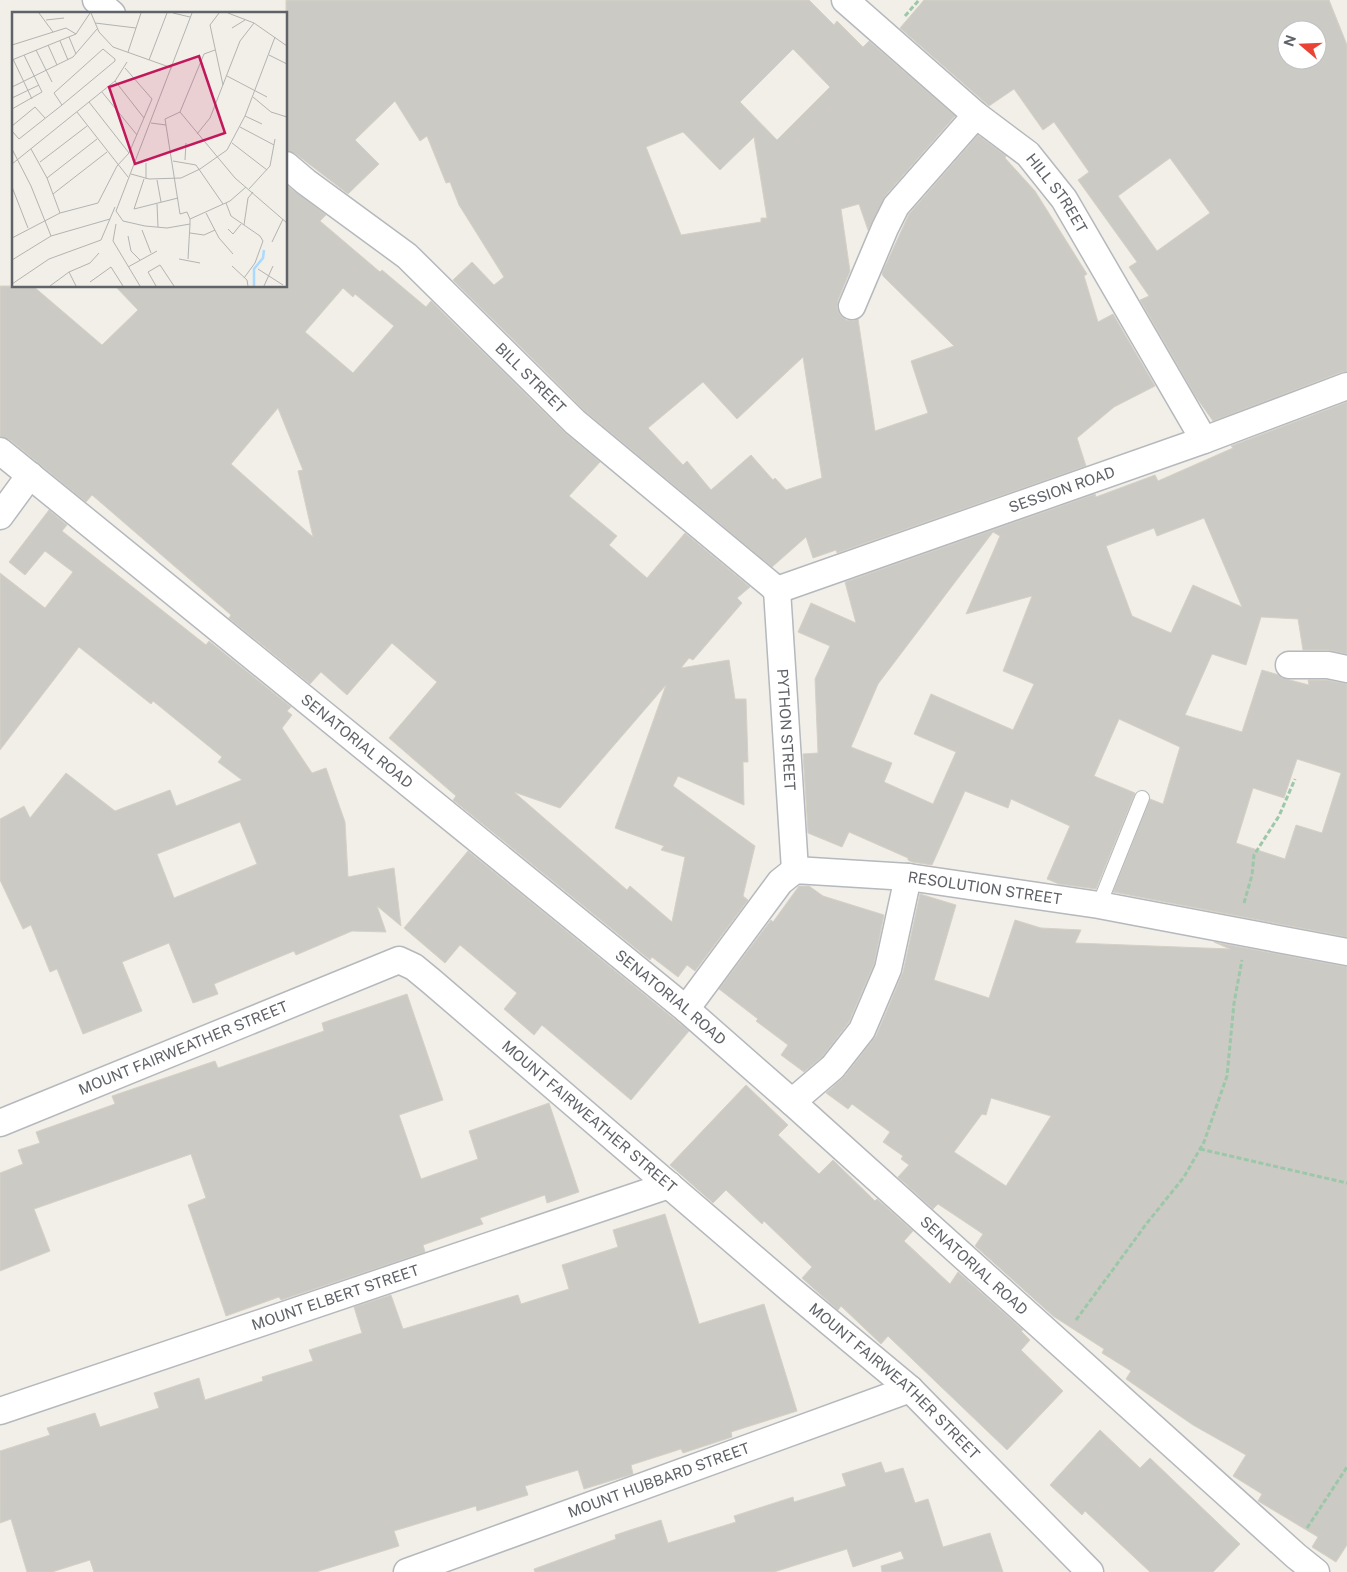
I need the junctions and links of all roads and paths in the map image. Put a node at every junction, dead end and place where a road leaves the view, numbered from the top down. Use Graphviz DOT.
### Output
graph roads {
  1 [pos="96,0"];
  2 [pos="845,0"];
  3 [pos="110,12"];
  4 [pos="976,115"];
  5 [pos="288,167"];
  6 [pos="852,306"];
  7 [pos="1347,386"];
  8 [pos="1204,440"];
  9 [pos="0,450"];
  10 [pos="30,475"];
  11 [pos="0,516"];
  12 [pos="777,590"];
  13 [pos="1289,665"];
  14 [pos="1347,669"];
  15 [pos="1295,779"];
  16 [pos="1142,798"];
  17 [pos="795,870"];
  18 [pos="908,877"];
  19 [pos="1099,904"];
  20 [pos="1242,932"];
  21 [pos="1347,952"];
  22 [pos="686,1010"];
  23 [pos="792,1102"];
  24 [pos="0,1123"];
  25 [pos="1200,1150"];
  26 [pos="1347,1183"];
  27 [pos="669,1185"];
  28 [pos="1060,1343"];
  29 [pos="910,1389"];
  30 [pos="0,1411"];
  31 [pos="1347,1467"];
  32 [pos="1290,1550"];
  33 [pos="407,1572"];
  34 [pos="1090,1572"];
  35 [pos="1316,1572"];
  1 -- 3 [label="street"];
  2 -- 4 [label="street, HILL STREET"];
  4 -- 6 [label="street"];
  4 -- 8 [label="street, HILL STREET"];
  5 -- 12 [label="street, BILL STREET"];
  7 -- 8 [label="street, SESSION ROAD"];
  8 -- 12 [label="street, SESSION ROAD"];
  9 -- 10 [label="street, SENATORIAL ROAD"];
  10 -- 11 [label="street"];
  10 -- 22 [label="street, SENATORIAL ROAD"];
  12 -- 17 [label="street, PYTHON STREET"];
  13 -- 14 [label="street"];
  15 -- 20 [label="path"];
  16 -- 19 [label="lane"];
  17 -- 18 [label="street, RESOLUTION STREET"];
  17 -- 22 [label="street"];
  18 -- 19 [label="street, RESOLUTION STREET"];
  18 -- 23 [label="street"];
  19 -- 20 [label="street, RESOLUTION STREET"];
  20 -- 21 [label="street, RESOLUTION STREET"];
  20 -- 25 [label="path"];
  22 -- 23 [label="street, SENATORIAL ROAD"];
  23 -- 28 [label="street, SENATORIAL ROAD"];
  24 -- 27 [label="street, MOUNT FAIRWEATHER STREET"];
  25 -- 26 [label="path"];
  25 -- 28 [label="path"];
  27 -- 29 [label="street, MOUNT FAIRWEATHER STREET"];
  27 -- 30 [label="street, MOUNT ELBERT STREET"];
  28 -- 32 [label="street, SENATORIAL ROAD"];
  29 -- 33 [label="street, MOUNT HUBBARD STREET"];
  29 -- 34 [label="street, MOUNT FAIRWEATHER STREET"];
  31 -- 32 [label="path"];
  32 -- 35 [label="street, SENATORIAL ROAD"];
}
